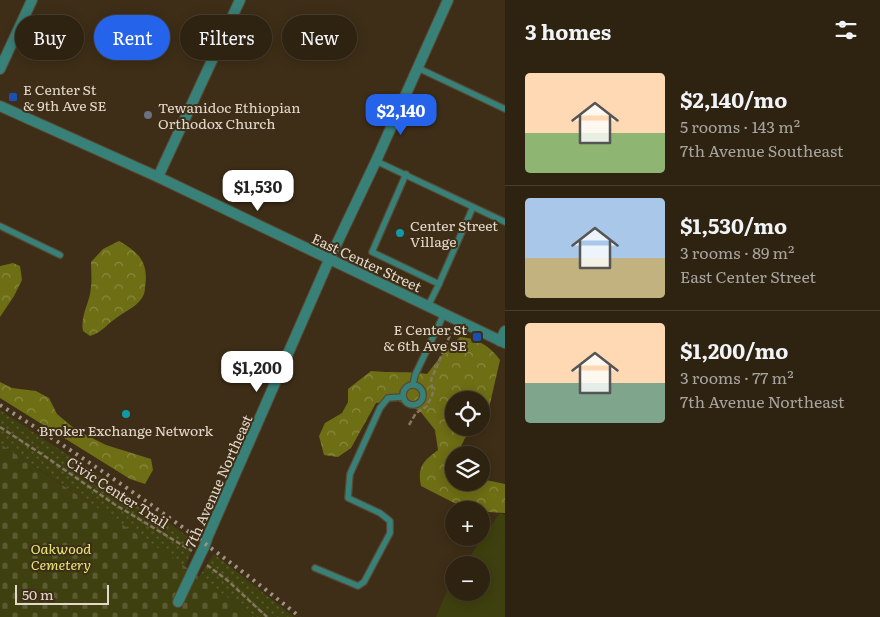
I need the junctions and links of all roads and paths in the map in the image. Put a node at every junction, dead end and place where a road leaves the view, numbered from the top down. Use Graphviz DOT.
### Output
graph roads {
  1 [pos="32,0"];
  2 [pos="240,0"];
  3 [pos="448,0"];
  4 [pos="0,68"];
  5 [pos="418,68"];
  6 [pos="0,106"];
  7 [pos="505,109"];
  8 [pos="376,160"];
  9 [pos="406,174"];
  10 [pos="158,177"];
  11 [pos="473,207"];
  12 [pos="505,222"];
  13 [pos="0,226"];
  14 [pos="60,255"];
  15 [pos="330,260"];
  16 [pos="439,284"];
  17 [pos="428,306"];
  18 [pos="444,314"];
  19 [pos="505,330"];
  20 [pos="451,333"];
  21 [pos="503,342"];
  22 [pos="413,384"];
  23 [pos="402,397"];
  24 [pos="409,425"];
  25 [pos="0,427"];
  26 [pos="199,558"];
  27 [pos="315,568"];
  28 [pos="178,602"];
  29 [pos="267,617"];
  1 -- 4 [label="street"];
  2 -- 10 [label="street"];
  3 -- 5 [label="street, 7th Avenue Northeast"];
  5 -- 7 [label="lane"];
  5 -- 8 [label="street, 7th Avenue Northeast"];
  6 -- 10 [label="street, East Center Street"];
  8 -- 9 [label="lane"];
  8 -- 15 [label="street, 7th Avenue Northeast"];
  9 -- 11 [label="lane"];
  9 -- 16 [label="lane"];
  10 -- 15 [label="street, East Center Street"];
  11 -- 12 [label="lane"];
  11 -- 16 [label="lane"];
  13 -- 14 [label="lane"];
  15 -- 17 [label="street, East Center Street"];
  15 -- 26 [label="street, 7th Avenue Northeast"];
  16 -- 17 [label="lane"];
  17 -- 18 [label="street, East Center Street"];
  18 -- 21 [label="street, East Center Street"];
  18 -- 22 [label="lane"];
  19 -- 21 [label="street"];
  20 -- 24 [label="path"];
  22 -- 23 [label="lane"];
  22 -- 23 [label="lane"];
  23 -- 27 [label="lane"];
  25 -- 26 [label="path, Civic Center Trail"];
  26 -- 28 [label="street, 7th Avenue Northeast"];
  26 -- 29 [label="path, Civic Center Trail"];
}
